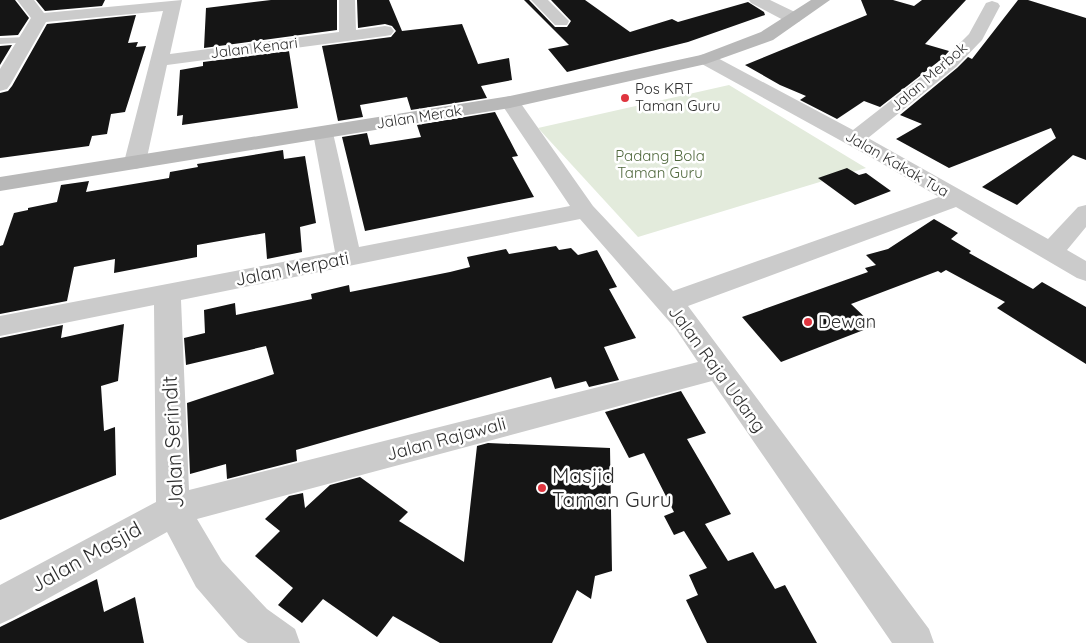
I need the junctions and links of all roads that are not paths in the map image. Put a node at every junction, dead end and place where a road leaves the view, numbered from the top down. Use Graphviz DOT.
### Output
graph roads {
  1 [pos="26,0"];
  2 [pos="347,0"];
  3 [pos="540,0"];
  4 [pos="757,0"];
  5 [pos="822,0"];
  6 [pos="173,3"];
  7 [pos="992,6"];
  8 [pos="40,18"];
  9 [pos="793,18"];
  10 [pos="560,20"];
  11 [pos="385,31"];
  12 [pos="348,36"];
  13 [pos="28,40"];
  14 [pos="0,41"];
  15 [pos="706,59"];
  16 [pos="160,60"];
  17 [pos="0,85"];
  18 [pos="510,102"];
  19 [pos="323,133"];
  20 [pos="854,139"];
  21 [pos="135,162"];
  22 [pos="0,184"];
  23 [pos="958,198"];
  24 [pos="585,211"];
  25 [pos="1086,212"];
  26 [pos="1051,252"];
  27 [pos="349,258"];
  28 [pos="1086,272"];
  29 [pos="167,292"];
  30 [pos="670,303"];
  31 [pos="0,326"];
  32 [pos="718,368"];
  33 [pos="173,510"];
  34 [pos="0,605"];
  35 [pos="281,643"];
  36 [pos="915,643"];
  1 -- 8 [label="street"];
  2 -- 12 [label="street"];
  3 -- 10 [label="street"];
  4 -- 9 [label="street"];
  5 -- 9 [label="street, Jalan Merak"];
  6 -- 8 [label="street"];
  6 -- 16 [label="street"];
  7 -- 20 [label="street, Jalan Merbok"];
  8 -- 13 [label="street"];
  9 -- 15 [label="street, Jalan Merak"];
  11 -- 12 [label="street, Jalan Kenari"];
  12 -- 16 [label="street, Jalan Kenari"];
  13 -- 14 [label="lane"];
  13 -- 17 [label="street"];
  15 -- 18 [label="street, Jalan Merak"];
  15 -- 20 [label="street, Jalan Kakak Tua"];
  16 -- 21 [label="street"];
  18 -- 19 [label="street, Jalan Merak"];
  18 -- 24 [label="street, Jalan Raja Udang"];
  19 -- 21 [label="street, Jalan Merak"];
  19 -- 27 [label="street"];
  20 -- 23 [label="street, Jalan Kakak Tua"];
  21 -- 22 [label="street, Jalan Merak"];
  23 -- 26 [label="street, Jalan Kakak Tua"];
  23 -- 30 [label="street"];
  24 -- 27 [label="street, Jalan Merpati"];
  24 -- 30 [label="street, Jalan Raja Udang"];
  25 -- 26 [label="street"];
  26 -- 28 [label="street, Jalan Kakak Tua"];
  27 -- 29 [label="street, Jalan Merpati"];
  29 -- 31 [label="street, Jalan Merpati"];
  29 -- 33 [label="street, Jalan Serindit"];
  30 -- 32 [label="street, Jalan Raja Udang"];
  32 -- 33 [label="street, Jalan Rajawali"];
  32 -- 36 [label="street, Jalan Raja Udang"];
  33 -- 34 [label="street, Jalan Masjid"];
  33 -- 35 [label="street, Jalan Serindit"];
}
